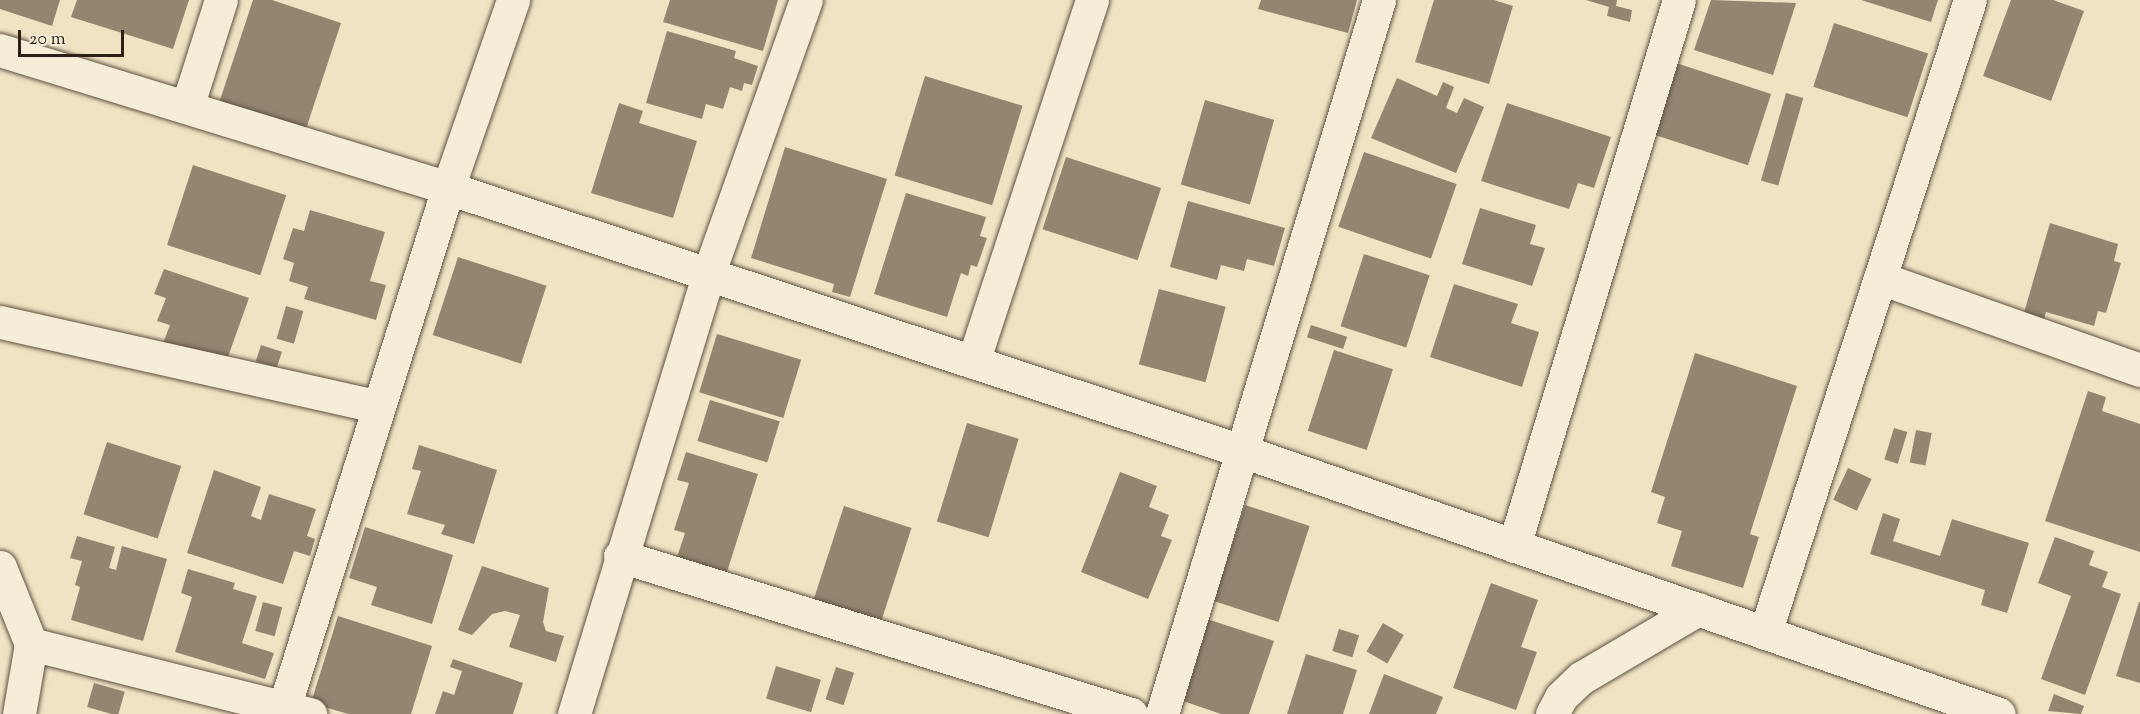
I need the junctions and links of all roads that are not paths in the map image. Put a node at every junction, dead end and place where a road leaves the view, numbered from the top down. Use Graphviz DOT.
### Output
graph roads {
  1 [pos="221,0"];
  2 [pos="513,0"];
  3 [pos="806,0"];
  4 [pos="1092,0"];
  5 [pos="1379,0"];
  6 [pos="1679,0"];
  7 [pos="1970,0"];
  8 [pos="0,50"];
  9 [pos="187,107"];
  10 [pos="448,188"];
  11 [pos="708,275"];
  12 [pos="1880,278"];
  13 [pos="0,322"];
  14 [pos="974,362"];
  15 [pos="2140,370"];
  16 [pos="379,407"];
  17 [pos="1242,451"];
  18 [pos="1514,546"];
  19 [pos="620,556"];
  20 [pos="0,567"];
  21 [pos="1698,609"];
  22 [pos="1765,633"];
  23 [pos="31,644"];
  24 [pos="292,712"];
  25 [pos="19,714"];
  26 [pos="574,714"];
  27 [pos="1131,714"];
  28 [pos="1162,714"];
  29 [pos="1552,714"];
  30 [pos="1999,714"];
  1 -- 9 [label="street"];
  2 -- 10 [label="street"];
  3 -- 11 [label="street"];
  4 -- 14 [label="street"];
  5 -- 17 [label="street"];
  6 -- 18 [label="street"];
  7 -- 12 [label="street"];
  8 -- 9 [label="street"];
  9 -- 10 [label="street"];
  10 -- 11 [label="street"];
  10 -- 16 [label="street"];
  11 -- 14 [label="street"];
  11 -- 19 [label="street"];
  12 -- 15 [label="street"];
  12 -- 22 [label="street"];
  13 -- 16 [label="street"];
  14 -- 17 [label="street"];
  16 -- 24 [label="street"];
  17 -- 18 [label="street"];
  17 -- 28 [label="street"];
  18 -- 21 [label="street"];
  19 -- 26 [label="street"];
  19 -- 27 [label="street"];
  20 -- 23 [label="street"];
  21 -- 22 [label="street"];
  21 -- 29 [label="street"];
  22 -- 30 [label="street"];
  23 -- 24 [label="street"];
  23 -- 25 [label="street"];
}
